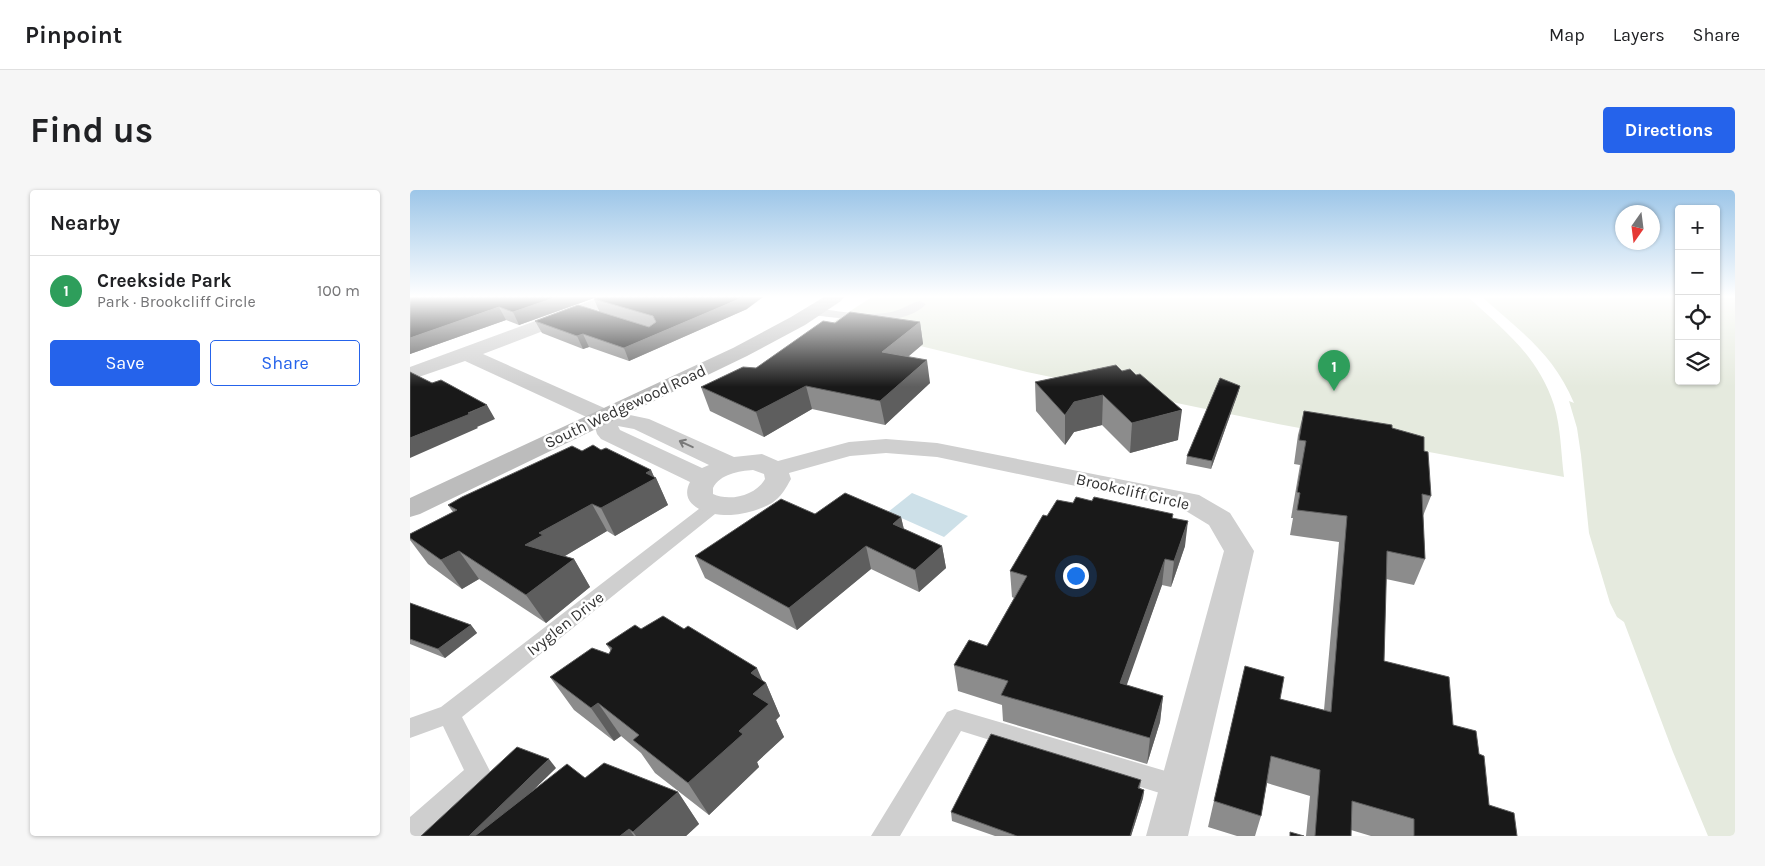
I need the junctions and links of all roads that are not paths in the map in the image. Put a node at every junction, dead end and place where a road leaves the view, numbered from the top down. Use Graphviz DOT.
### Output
graph roads {
  1 [pos="549,327"];
  2 [pos="784,327"];
  3 [pos="466,354"];
  4 [pos="410,374"];
  5 [pos="604,416"];
  6 [pos="730,465"];
  7 [pos="776,469"];
  8 [pos="705,479"];
  9 [pos="714,506"];
  10 [pos="410,508"];
  11 [pos="449,714"];
  12 [pos="410,728"];
  13 [pos="1179,787"];
  14 [pos="410,835"];
  15 [pos="885,836"];
  16 [pos="1166,836"];
  1 -- 3 [label="street"];
  2 -- 5 [label="street, South Wedgewood Road"];
  3 -- 4 [label="street"];
  3 -- 5 [label="street"];
  6 -- 5 [label="street, one-way"];
  5 -- 8 [label="street"];
  5 -- 10 [label="street, South Wedgewood Road"];
  6 -- 7 [label="street"];
  6 -- 8 [label="street"];
  7 -- 9 [label="street"];
  7 -- 13 [label="street, Brookcliff Circle"];
  8 -- 9 [label="street"];
  9 -- 11 [label="lane, Ivyglen Drive"];
  11 -- 12 [label="lane, Ivyglen Drive"];
  11 -- 14 [label="lane"];
  13 -- 15 [label="lane"];
  13 -- 16 [label="street, Brookcliff Circle"];
}
